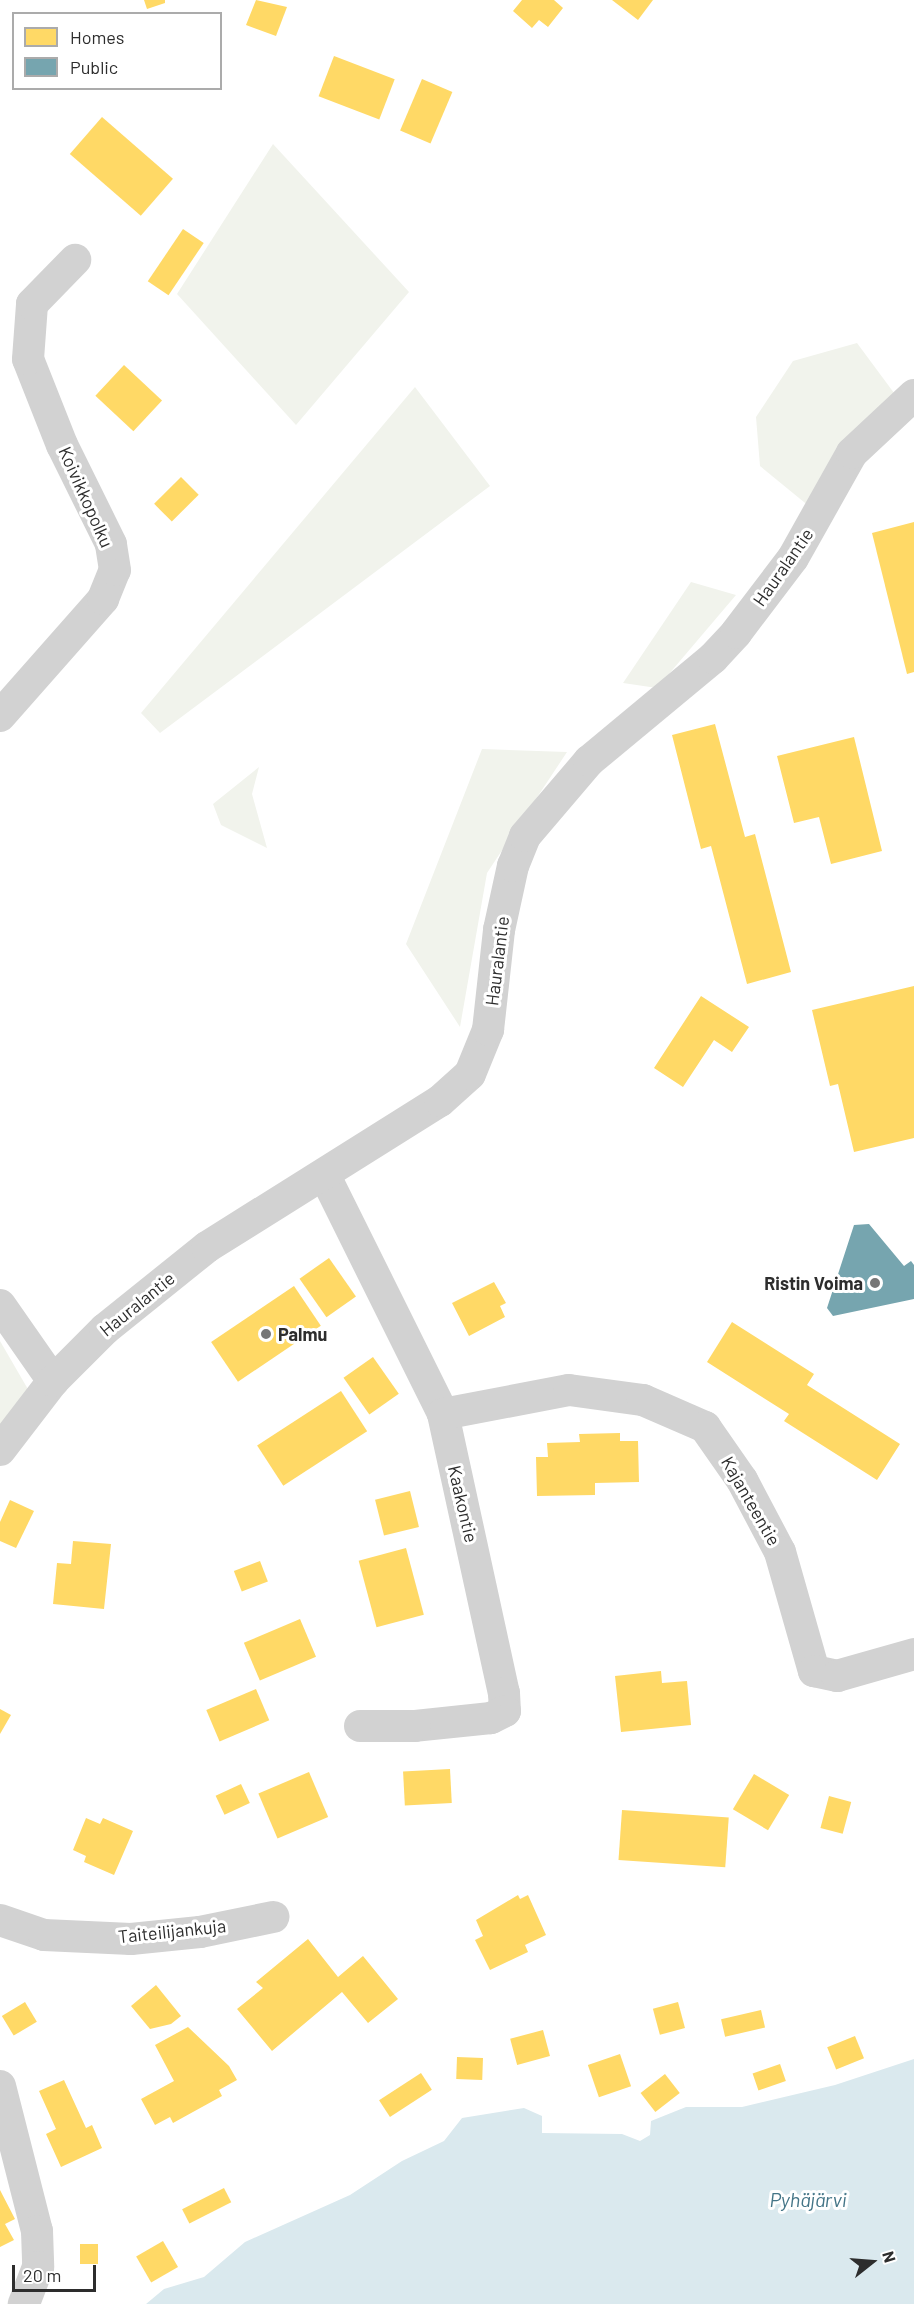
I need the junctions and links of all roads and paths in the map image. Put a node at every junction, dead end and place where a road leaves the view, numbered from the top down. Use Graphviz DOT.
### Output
graph roads {
  1 [pos="75,260"];
  2 [pos="914,395"];
  3 [pos="0,716"];
  4 [pos="325,1176"];
  5 [pos="0,1305"];
  6 [pos="53,1381"];
  7 [pos="443,1414"];
  8 [pos="0,1450"];
  9 [pos="914,1654"];
  10 [pos="360,1726"];
  11 [pos="273,1917"];
  12 [pos="0,1920"];
  13 [pos="0,2086"];
  14 [pos="24,2304"];
  1 -- 3 [label="street, Koivikkopolku"];
  2 -- 4 [label="street, Hauralantie"];
  4 -- 6 [label="street, Hauralantie"];
  4 -- 7 [label="street, Kaakontie"];
  5 -- 6 [label="street"];
  6 -- 8 [label="street, Hauralantie"];
  7 -- 9 [label="street, Kajanteentie"];
  7 -- 10 [label="street, Kaakontie"];
  11 -- 12 [label="street, Taiteilijankuja"];
  13 -- 14 [label="street"];
}
